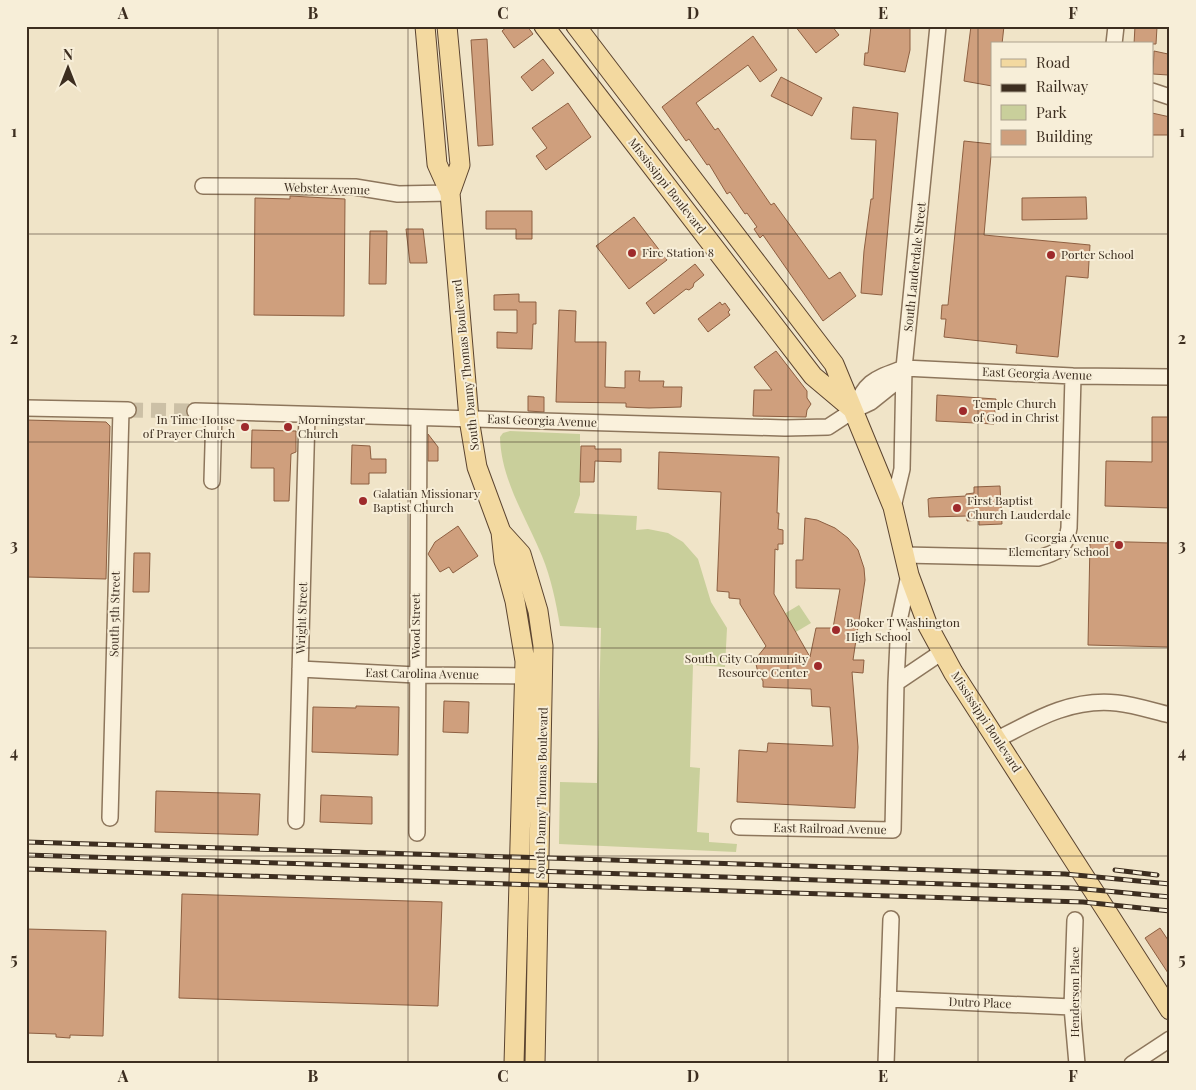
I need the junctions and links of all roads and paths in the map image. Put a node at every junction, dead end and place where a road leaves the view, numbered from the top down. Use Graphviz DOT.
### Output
graph roads {
  1 [pos="425,26"];
  2 [pos="447,26"];
  3 [pos="576,26"];
  4 [pos="938,26"];
  5 [pos="1116,26"];
  6 [pos="553,30"];
  7 [pos="1114,42"];
  8 [pos="1154,92"];
  9 [pos="1170,97"];
  10 [pos="203,186"];
  11 [pos="701,190"];
  12 [pos="450,193"];
  13 [pos="681,205"];
  14 [pos="904,368"];
  15 [pos="1073,376"];
  16 [pos="1170,377"];
  17 [pos="26,408"];
  18 [pos="854,410"];
  19 [pos="195,412"];
  20 [pos="214,412"];
  21 [pos="308,415"];
  22 [pos="419,419"];
  23 [pos="469,419"];
  24 [pos="212,481"];
  25 [pos="893,507"];
  26 [pos="904,556"];
  27 [pos="909,575"];
  28 [pos="942,652"];
  29 [pos="300,669"];
  30 [pos="416,675"];
  31 [pos="535,676"];
  32 [pos="896,683"];
  33 [pos="1170,715"];
  34 [pos="998,739"];
  35 [pos="110,818"];
  36 [pos="296,821"];
  37 [pos="739,827"];
  38 [pos="417,833"];
  39 [pos="891,920"];
  40 [pos="1075,920"];
  41 [pos="888,999"];
  42 [pos="1072,1007"];
  43 [pos="1170,1010"];
  44 [pos="1170,1039"];
  45 [pos="514,1064"];
  46 [pos="535,1064"];
  47 [pos="886,1064"];
  48 [pos="1078,1064"];
  49 [pos="1132,1064"];
  1 -- 12 [label="main road, South Danny Thomas Boulevard"];
  2 -- 12 [label="main road, South Danny Thomas Boulevard"];
  3 -- 11 [label="main road, Mississippi Boulevard"];
  4 -- 14 [label="street, South Lauderdale Street"];
  5 -- 7 [label="street"];
  6 -- 13 [label="main road, Mississippi Boulevard"];
  8 -- 9 [label="street"];
  10 -- 12 [label="street, Webster Avenue"];
  11 -- 13 [label="main road"];
  11 -- 18 [label="main road, Mississippi Boulevard"];
  12 -- 23 [label="main road, South Danny Thomas Boulevard"];
  13 -- 18 [label="main road, Mississippi Boulevard"];
  14 -- 15 [label="street, East Georgia Avenue"];
  14 -- 18 [label="street, East Georgia Avenue"];
  14 -- 25 [label="street, South Lauderdale Street"];
  15 -- 16 [label="street, East Georgia Avenue"];
  15 -- 26 [label="street"];
  17 -- 35 [label="street, South 5th Street"];
  18 -- 23 [label="street, East Georgia Avenue"];
  18 -- 25 [label="main road, Mississippi Boulevard"];
  19 -- 20 [label="street, East Georgia Avenue"];
  20 -- 21 [label="street, East Georgia Avenue"];
  20 -- 24 [label="street"];
  21 -- 22 [label="street, East Georgia Avenue"];
  21 -- 29 [label="street, Wright Street"];
  22 -- 23 [label="street, East Georgia Avenue"];
  22 -- 30 [label="street, Wood Street"];
  23 -- 31 [label="main road, South Danny Thomas Boulevard"];
  25 -- 26 [label="main road, Mississippi Boulevard"];
  26 -- 27 [label="main road, Mississippi Boulevard"];
  27 -- 28 [label="main road, Mississippi Boulevard"];
  27 -- 32 [label="street, East Railroad Avenue"];
  28 -- 32 [label="street"];
  28 -- 34 [label="main road, Mississippi Boulevard"];
  29 -- 30 [label="street, East Carolina Avenue"];
  29 -- 36 [label="street, Wright Street"];
  30 -- 31 [label="street, East Carolina Avenue"];
  30 -- 38 [label="street, Wood Street"];
  31 -- 45 [label="main road, South Danny Thomas Boulevard"];
  31 -- 46 [label="main road, South Danny Thomas Boulevard"];
  32 -- 37 [label="street, East Railroad Avenue"];
  33 -- 34 [label="street"];
  34 -- 43 [label="main road, Mississippi Boulevard"];
  39 -- 41 [label="street"];
  40 -- 42 [label="street, Henderson Place"];
  41 -- 42 [label="street, Dutro Place"];
  41 -- 47 [label="street"];
  42 -- 48 [label="street, Henderson Place"];
  44 -- 49 [label="street"];
}
